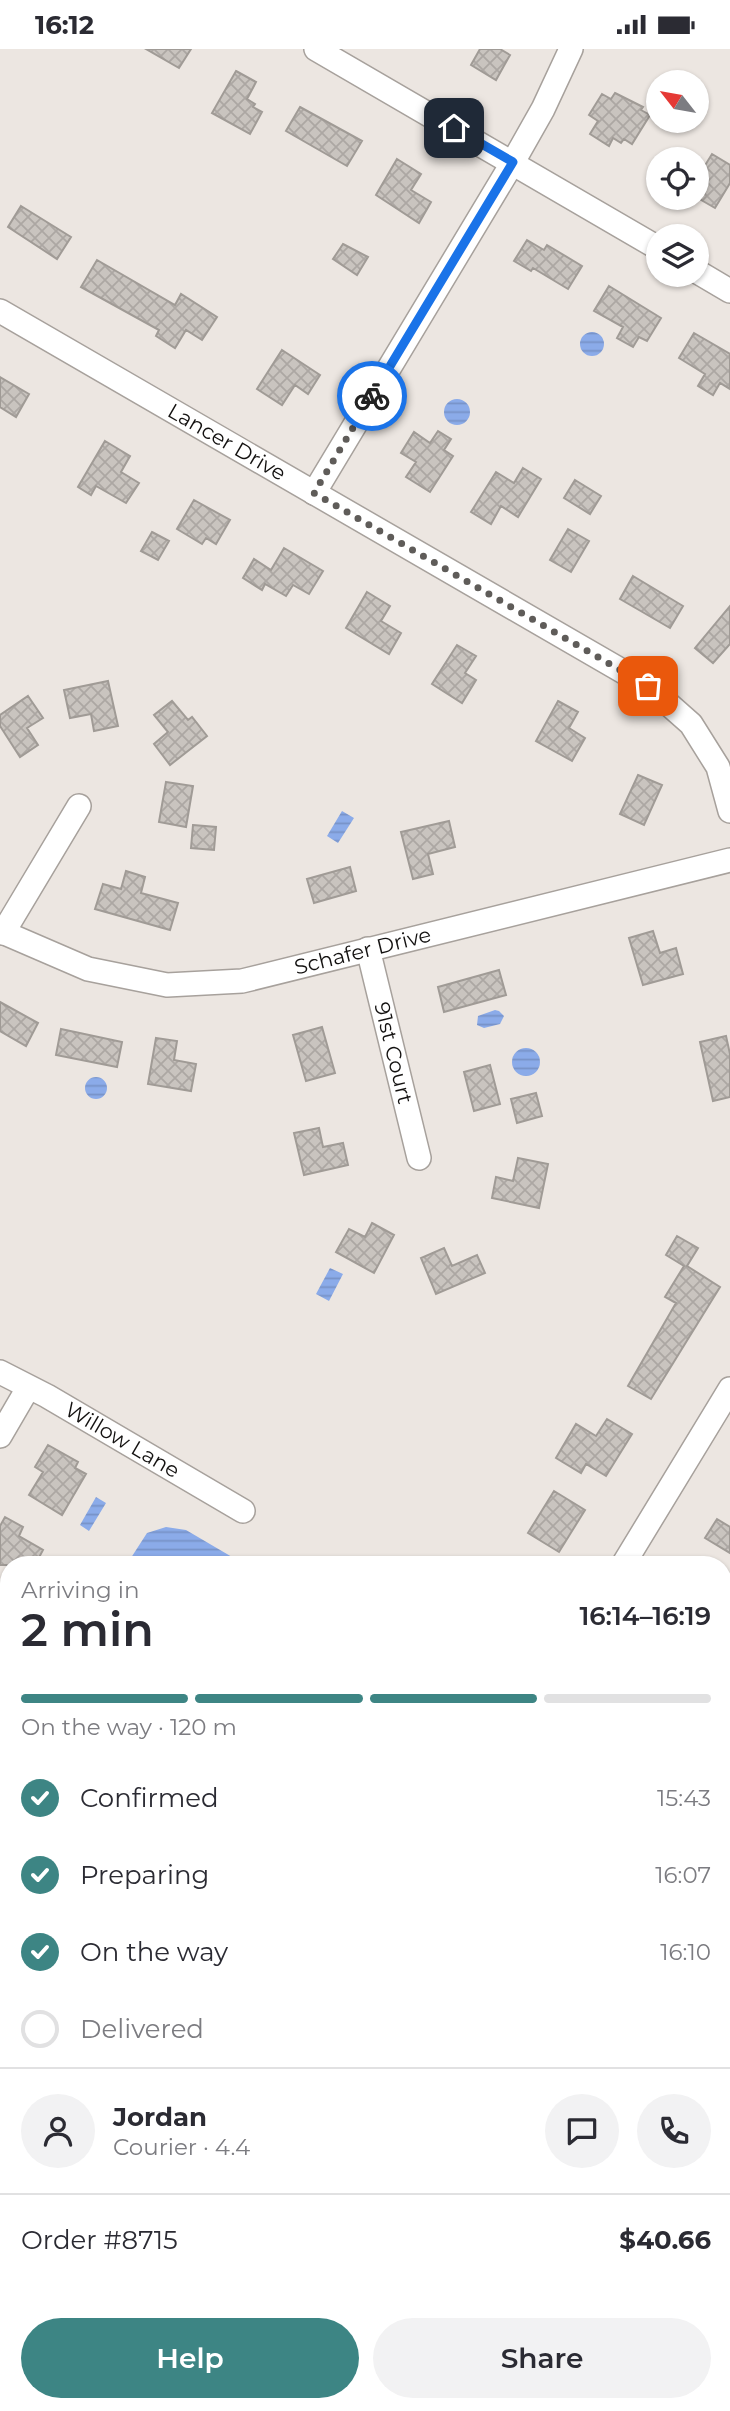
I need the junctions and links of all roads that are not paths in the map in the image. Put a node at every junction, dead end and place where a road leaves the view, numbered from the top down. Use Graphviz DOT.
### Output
graph roads {
  1 [pos="316,49"];
  2 [pos="571,49"];
  3 [pos="513,162"];
  4 [pos="646,241"];
  5 [pos="709,279"];
  6 [pos="730,291"];
  7 [pos="0,311"];
  8 [pos="314,493"];
  9 [pos="79,806"];
  10 [pos="730,811"];
  11 [pos="730,860"];
  12 [pos="2,932"];
  13 [pos="368,949"];
  14 [pos="419,1158"];
  15 [pos="0,1372"];
  16 [pos="28,1388"];
  17 [pos="730,1389"];
  18 [pos="0,1436"];
  19 [pos="243,1511"];
  20 [pos="628,1556"];
  1 -- 3 [label="street"];
  2 -- 3 [label="street"];
  3 -- 4 [label="street"];
  3 -- 8 [label="street"];
  5 -- 6 [label="street"];
  7 -- 8 [label="street, Lancer Drive"];
  8 -- 10 [label="street, Lancer Drive"];
  9 -- 12 [label="street"];
  11 -- 13 [label="street, Schafer Drive"];
  12 -- 13 [label="street, Schafer Drive"];
  13 -- 14 [label="street, 91st Court"];
  15 -- 16 [label="street, Willow Lane"];
  16 -- 18 [label="street"];
  16 -- 19 [label="street, Willow Lane"];
  17 -- 20 [label="street"];
}
